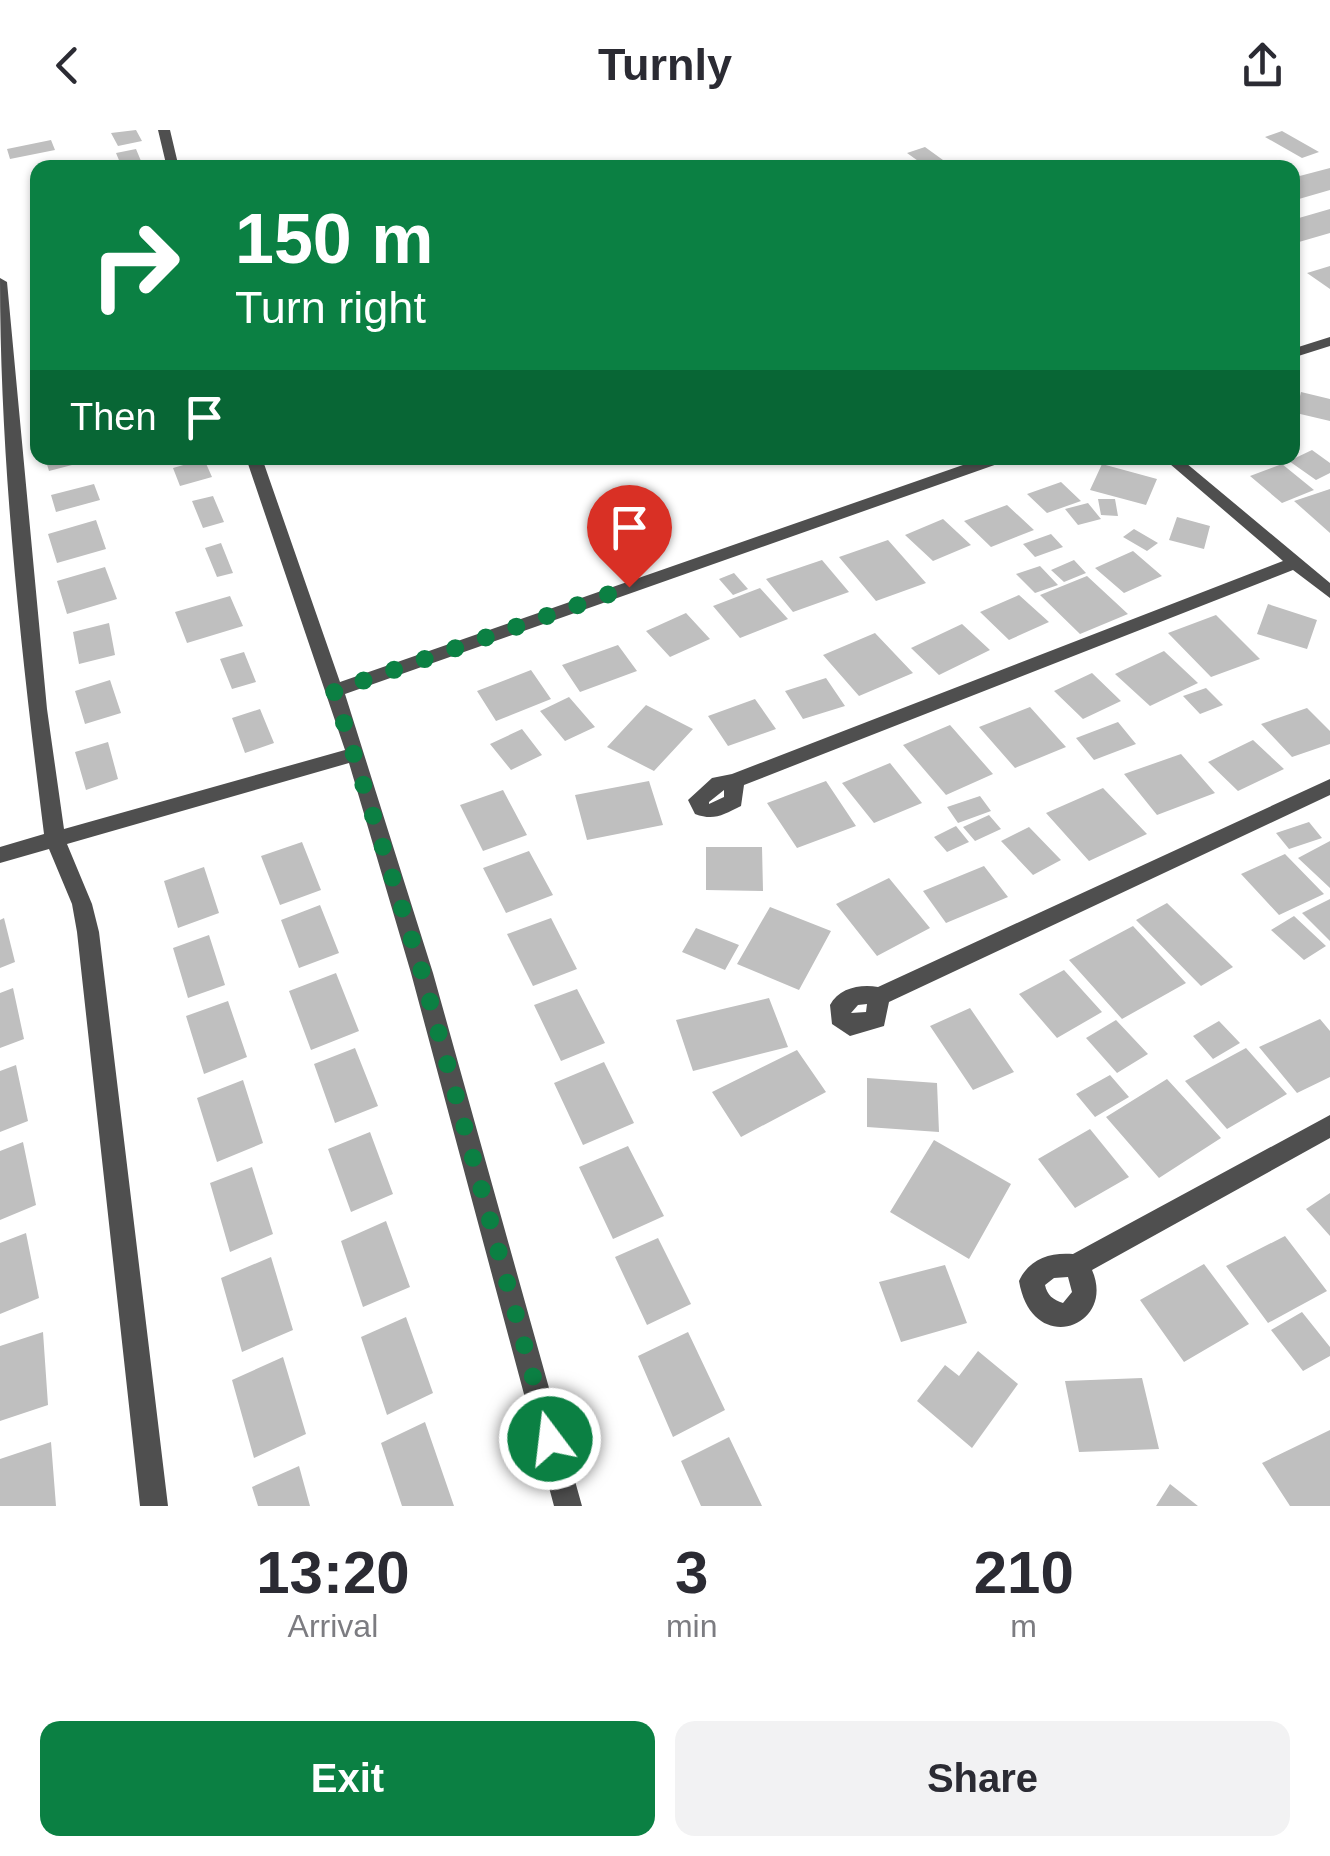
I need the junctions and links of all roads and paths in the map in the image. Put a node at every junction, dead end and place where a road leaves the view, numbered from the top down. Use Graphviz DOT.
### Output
graph roads {
  1 [pos="164,130"];
  2 [pos="172,160"];
  3 [pos="0,282"];
  4 [pos="1330,341"];
  5 [pos="1312,348"];
  6 [pos="1300,352"];
  7 [pos="1330,360"];
  8 [pos="256,465"];
  9 [pos="978,465"];
  10 [pos="1179,465"];
  11 [pos="1295,562"];
  12 [pos="1330,592"];
  13 [pos="334,691"];
  14 [pos="356,754"];
  15 [pos="734,781"];
  16 [pos="1330,786"];
  17 [pos="54,840"];
  18 [pos="0,855"];
  19 [pos="880,997"];
  20 [pos="1330,1126"];
  21 [pos="1075,1266"];
  22 [pos="154,1506"];
  23 [pos="568,1506"];
  1 -- 2 [label="street"];
  3 -- 17 [label="street"];
  4 -- 5 [label="street"];
  5 -- 6 [label="street"];
  5 -- 7 [label="street"];
  8 -- 13 [label="street"];
  9 -- 13 [label="street"];
  10 -- 11 [label="street"];
  11 -- 12 [label="street"];
  11 -- 15 [label="street"];
  13 -- 14 [label="street"];
  14 -- 17 [label="street"];
  14 -- 23 [label="street"];
  16 -- 19 [label="street"];
  17 -- 18 [label="street"];
  17 -- 22 [label="street"];
  20 -- 21 [label="street"];
}
